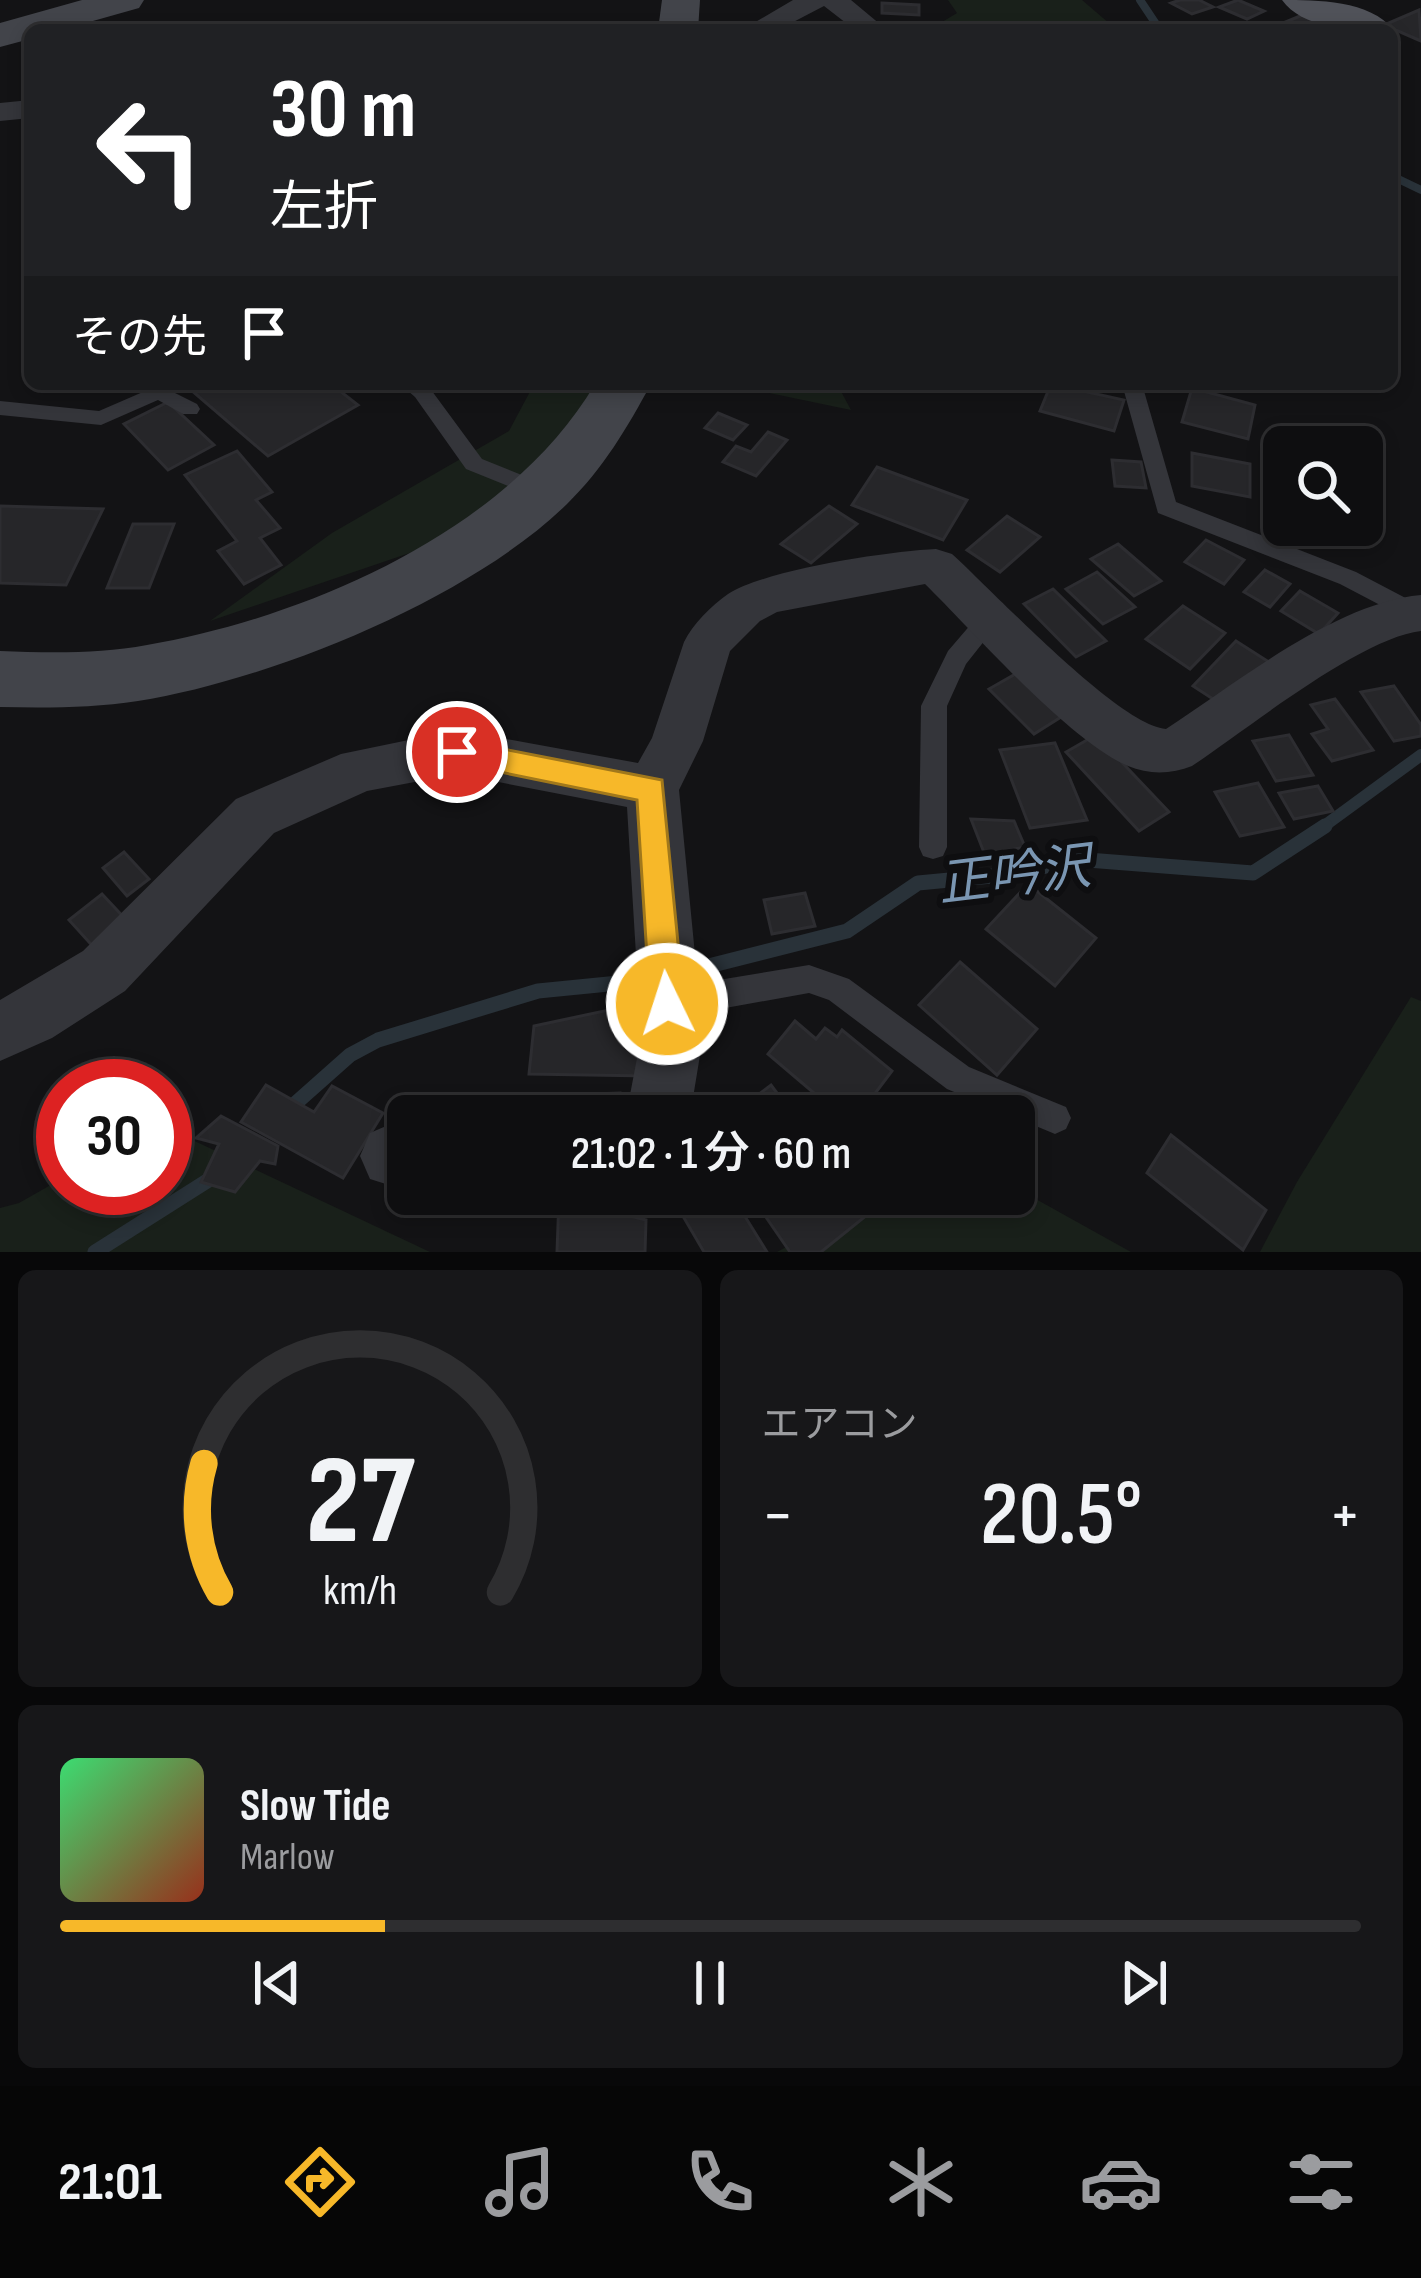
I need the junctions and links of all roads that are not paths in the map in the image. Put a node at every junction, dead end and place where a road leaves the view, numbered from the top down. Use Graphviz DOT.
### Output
graph roads {
  1 [pos="125,0"];
  2 [pos="815,0"];
  3 [pos="833,0"];
  4 [pos="1301,0"];
  5 [pos="41,24"];
  6 [pos="768,24"];
  7 [pos="865,24"];
  8 [pos="1359,24"];
  9 [pos="160,390"];
  10 [pos="166,390"];
  11 [pos="419,390"];
  12 [pos="620,390"];
  13 [pos="1134,390"];
  14 [pos="0,408"];
  15 [pos="190,409"];
  16 [pos="541,490"];
  17 [pos="1415,611"];
  18 [pos="992,616"];
  19 [pos="0,679"];
  20 [pos="652,789"];
  21 [pos="933,847"];
  22 [pos="667,1004"];
  23 [pos="0,1031"];
  24 [pos="662,1095"];
  25 [pos="1054,1118"];
  1 -- 5 [label="main road"];
  2 -- 6 [label="street"];
  3 -- 7 [label="street"];
  4 -- 8 [label="main road"];
  9 -- 14 [label="lane"];
  10 -- 15 [label="lane"];
  11 -- 16 [label="lane"];
  12 -- 16 [label="main road"];
  13 -- 17 [label="lane"];
  16 -- 19 [label="main road"];
  17 -- 18 [label="street"];
  18 -- 20 [label="street"];
  18 -- 21 [label="lane"];
  20 -- 22 [label="street"];
  20 -- 23 [label="street"];
  22 -- 24 [label="street"];
  22 -- 25 [label="lane"];
}
